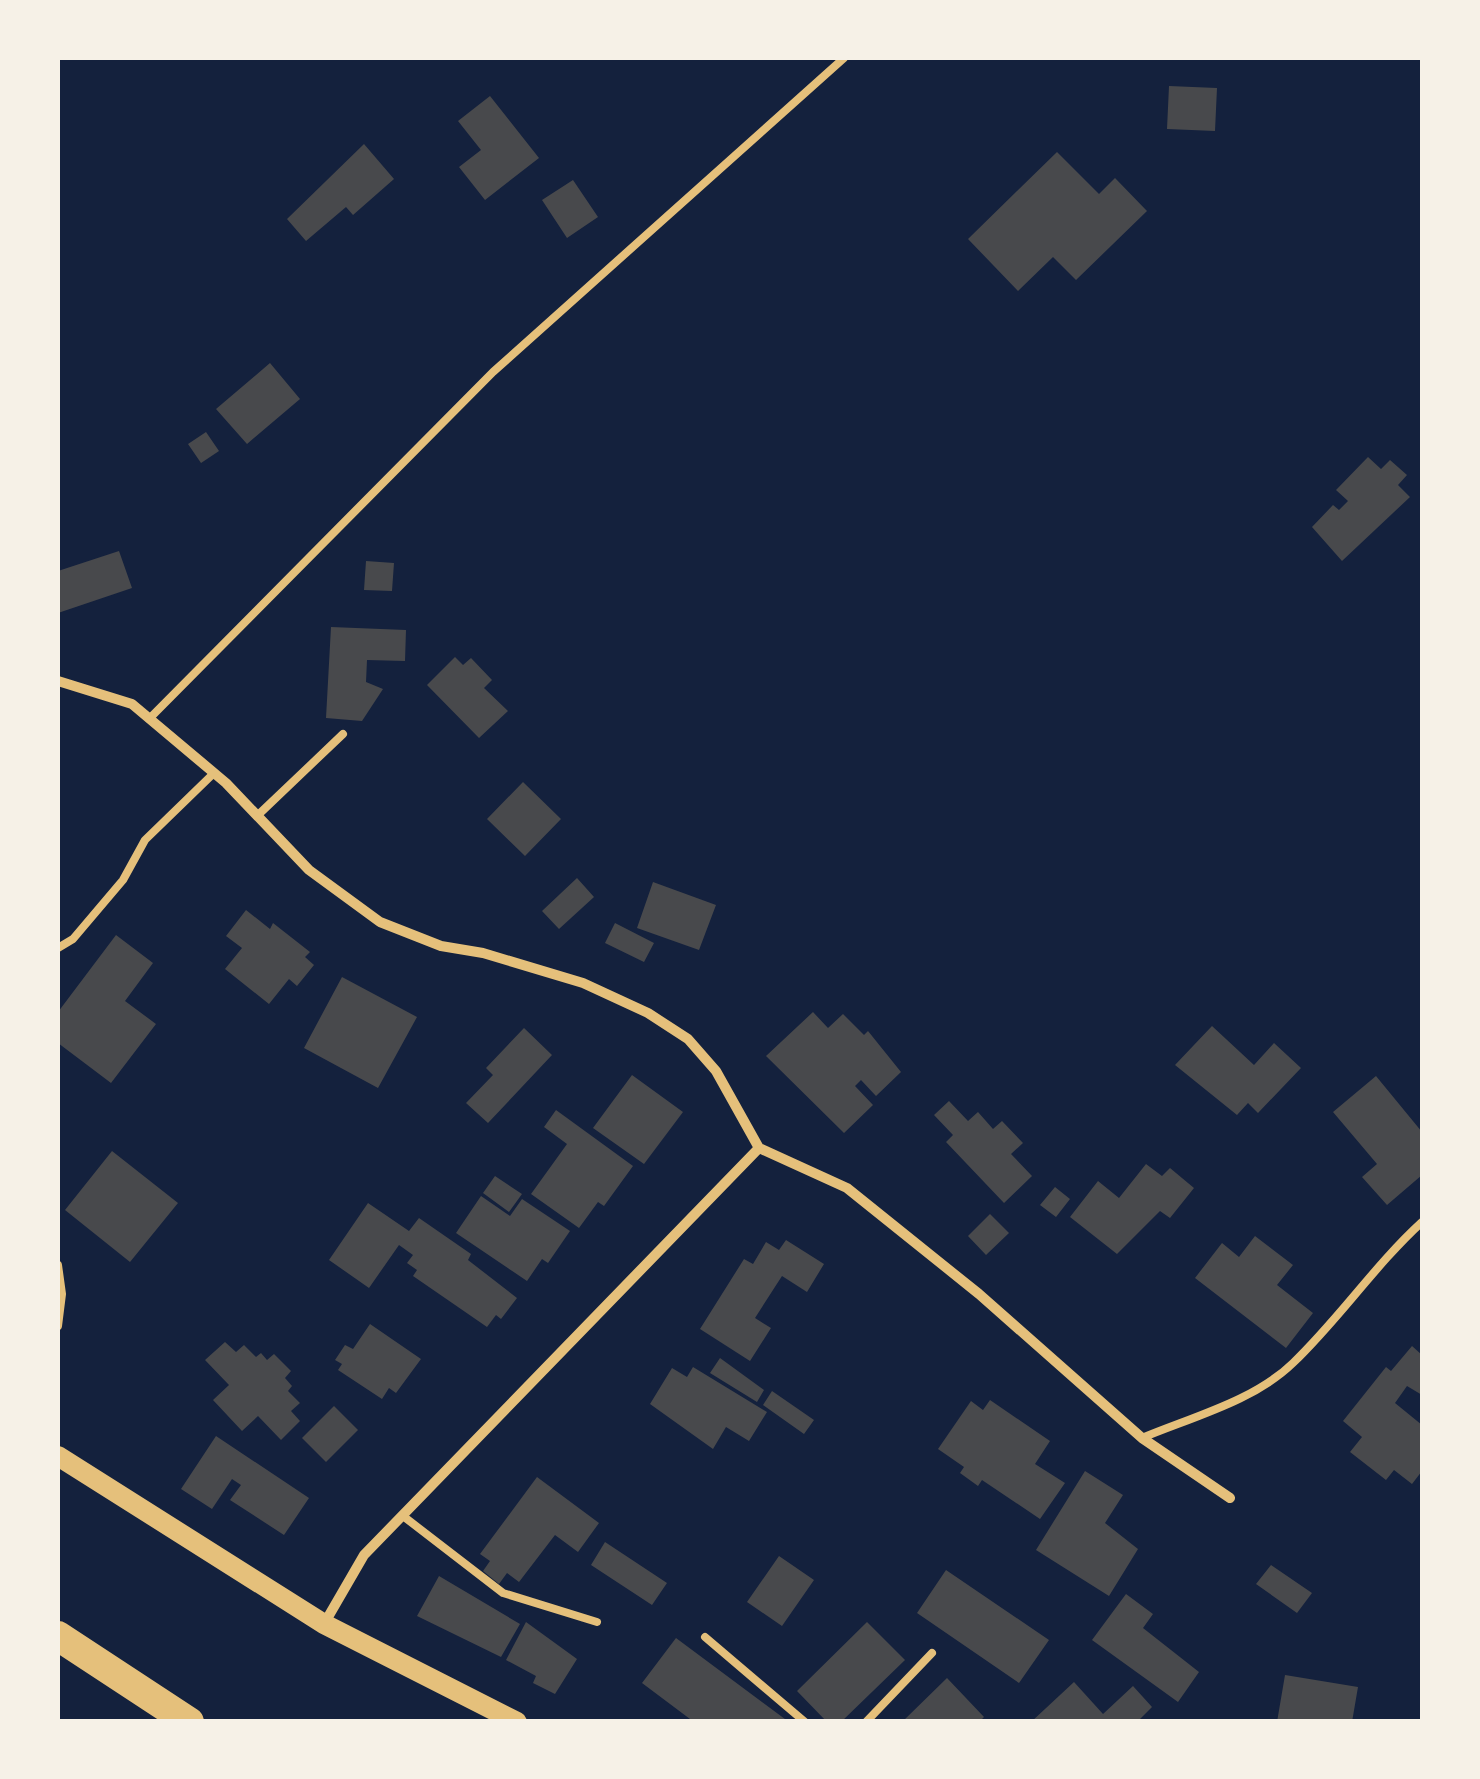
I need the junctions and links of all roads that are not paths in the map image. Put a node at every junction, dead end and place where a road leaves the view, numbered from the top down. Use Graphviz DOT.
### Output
graph roads {
  1 [pos="844,58"];
  2 [pos="58,681"];
  3 [pos="150,719"];
  4 [pos="343,734"];
  5 [pos="214,772"];
  6 [pos="257,816"];
  7 [pos="58,948"];
  8 [pos="759,1148"];
  9 [pos="1422,1222"];
  10 [pos="58,1265"];
  11 [pos="58,1326"];
  12 [pos="1142,1438"];
  13 [pos="58,1456"];
  14 [pos="1230,1498"];
  15 [pos="402,1516"];
  16 [pos="597,1622"];
  17 [pos="324,1624"];
  18 [pos="58,1636"];
  19 [pos="704,1637"];
  20 [pos="932,1653"];
  21 [pos="189,1722"];
  22 [pos="517,1722"];
  23 [pos="806,1722"];
  24 [pos="866,1722"];
  1 -- 3 [label="lane"];
  2 -- 3 [label="street"];
  3 -- 5 [label="street"];
  4 -- 6 [label="lane"];
  5 -- 6 [label="street"];
  5 -- 7 [label="lane"];
  6 -- 8 [label="street"];
  8 -- 12 [label="street"];
  8 -- 15 [label="street"];
  9 -- 12 [label="lane"];
  10 -- 11 [label="lane"];
  12 -- 14 [label="street"];
  13 -- 17 [label="main road"];
  15 -- 16 [label="lane"];
  15 -- 17 [label="street"];
  17 -- 22 [label="main road"];
  18 -- 21 [label="highway"];
  19 -- 23 [label="lane"];
  20 -- 24 [label="lane"];
}
